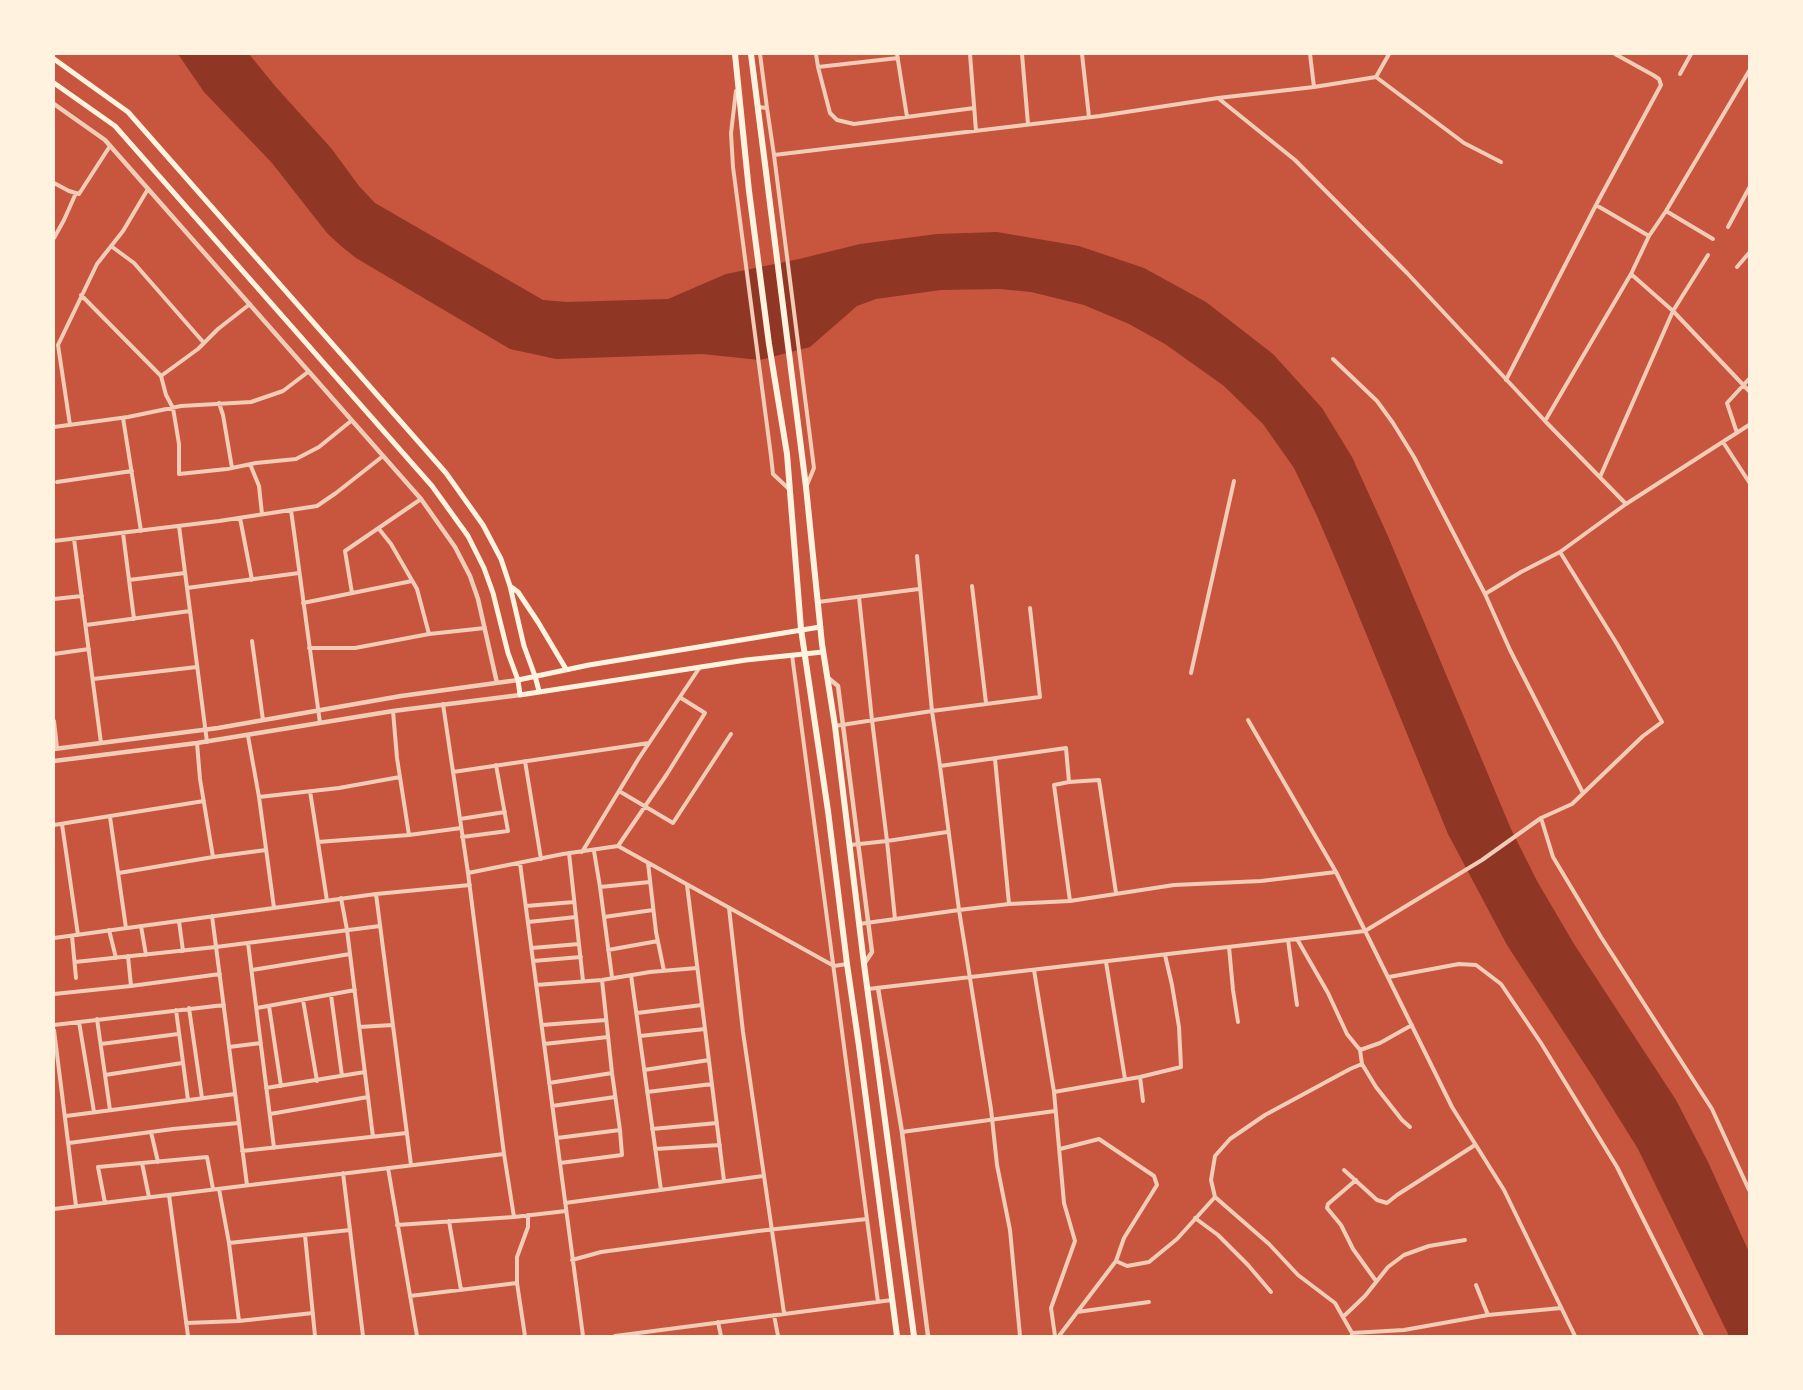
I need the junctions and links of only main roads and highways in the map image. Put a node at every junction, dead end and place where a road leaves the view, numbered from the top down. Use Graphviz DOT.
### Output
graph roads {
  1 [pos="735,54"];
  2 [pos="751,54"];
  3 [pos="54,59"];
  4 [pos="54,82"];
  5 [pos="510,586"];
  6 [pos="820,627"];
  7 [pos="801,629"];
  8 [pos="823,652"];
  9 [pos="805,654"];
  10 [pos="566,669"];
  11 [pos="535,676"];
  12 [pos="518,680"];
  13 [pos="539,691"];
  14 [pos="897,1336"];
  15 [pos="914,1336"];
  1 -- 7 [label="highway"];
  2 -- 6 [label="highway"];
  3 -- 5 [label="main road"];
  4 -- 12 [label="main road"];
  5 -- 10 [label="main road"];
  5 -- 11 [label="main road"];
  6 -- 7 [label="main road"];
  6 -- 8 [label="highway"];
  7 -- 9 [label="highway"];
  7 -- 10 [label="main road"];
  8 -- 9 [label="main road"];
  8 -- 15 [label="highway"];
  9 -- 13 [label="main road"];
  9 -- 14 [label="highway"];
  10 -- 11 [label="main road"];
  11 -- 12 [label="main road"];
  11 -- 13 [label="main road"];
  12 -- 13 [label="main road"];
}
